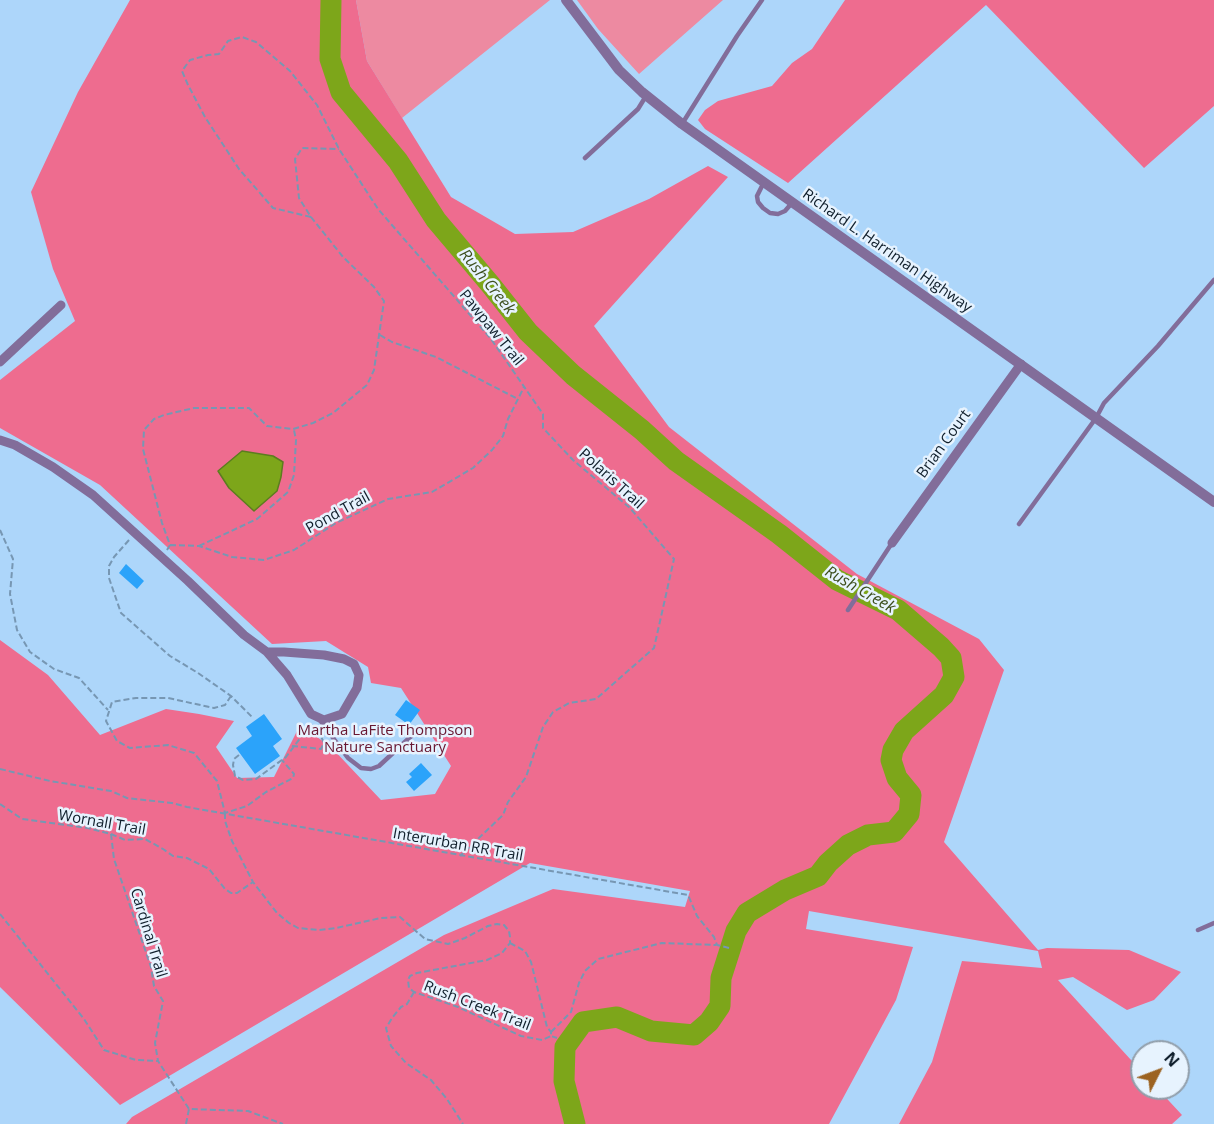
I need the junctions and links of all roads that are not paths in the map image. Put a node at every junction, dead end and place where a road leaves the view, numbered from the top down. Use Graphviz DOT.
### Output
graph roads {
  1 [pos="566,0"];
  2 [pos="762,0"];
  3 [pos="646,96"];
  4 [pos="682,124"];
  5 [pos="585,158"];
  6 [pos="764,182"];
  7 [pos="793,202"];
  8 [pos="1214,280"];
  9 [pos="61,305"];
  10 [pos="0,362"];
  11 [pos="1021,364"];
  12 [pos="1096,418"];
  13 [pos="0,440"];
  14 [pos="1214,502"];
  15 [pos="1019,524"];
  16 [pos="892,543"];
  17 [pos="848,610"];
  18 [pos="267,652"];
  19 [pos="316,716"];
  20 [pos="420,728"];
  21 [pos="1214,922"];
  22 [pos="1198,930"];
  1 -- 3 [label="street, Richard L. Harriman Highway"];
  2 -- 4 [label="lane"];
  3 -- 4 [label="street, Richard L. Harriman Highway"];
  3 -- 5 [label="lane"];
  4 -- 6 [label="street, Richard L. Harriman Highway"];
  6 -- 7 [label="street, Richard L. Harriman Highway"];
  6 -- 7 [label="lane"];
  7 -- 11 [label="street, Richard L. Harriman Highway"];
  8 -- 12 [label="lane"];
  9 -- 10 [label="street"];
  11 -- 12 [label="street, Richard L. Harriman Highway"];
  11 -- 16 [label="street, Brian Court"];
  12 -- 14 [label="street, Richard L. Harriman Highway"];
  12 -- 15 [label="lane"];
  13 -- 18 [label="street"];
  16 -- 17 [label="lane"];
  18 -- 19 [label="street"];
  18 -- 19 [label="street"];
  19 -- 20 [label="lane"];
  21 -- 22 [label="lane"];
}
